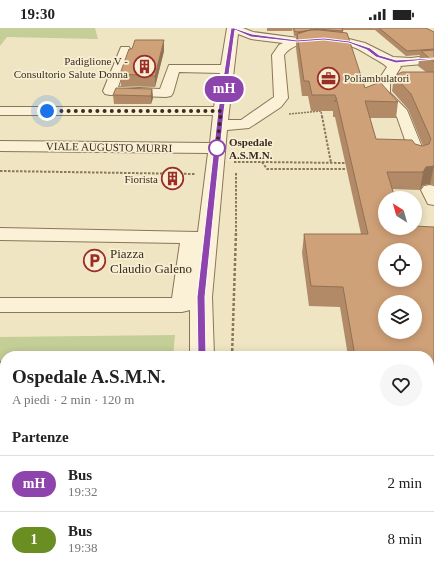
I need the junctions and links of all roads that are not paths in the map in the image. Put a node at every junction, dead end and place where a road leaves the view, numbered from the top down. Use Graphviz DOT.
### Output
graph roads {
  1 [pos="233,28"];
  2 [pos="297,41"];
  3 [pos="125,50"];
  4 [pos="434,59"];
  5 [pos="388,60"];
  6 [pos="227,69"];
  7 [pos="0,111"];
  8 [pos="220,118"];
  9 [pos="0,146"];
  10 [pos="217,148"];
  11 [pos="418,157"];
  12 [pos="0,160"];
  13 [pos="179,162"];
  14 [pos="0,234"];
  15 [pos="199,238"];
  16 [pos="192,297"];
  17 [pos="0,305"];
  18 [pos="201,351"];
  1 -- 2 [label="street"];
  1 -- 6 [label="street"];
  2 -- 5 [label="street"];
  2 -- 8 [label="street"];
  3 -- 6 [label="street"];
  4 -- 5 [label="street"];
  5 -- 11 [label="street"];
  6 -- 8 [label="street"];
  7 -- 8 [label="street"];
  8 -- 10 [label="street"];
  9 -- 10 [label="street, VIALE AUGUSTO MURRI"];
  10 -- 15 [label="street"];
  12 -- 13 [label="street, VIALE AUGUSTO MURRI"];
  14 -- 15 [label="street"];
  15 -- 16 [label="street"];
  16 -- 17 [label="street"];
  16 -- 18 [label="street"];
}
